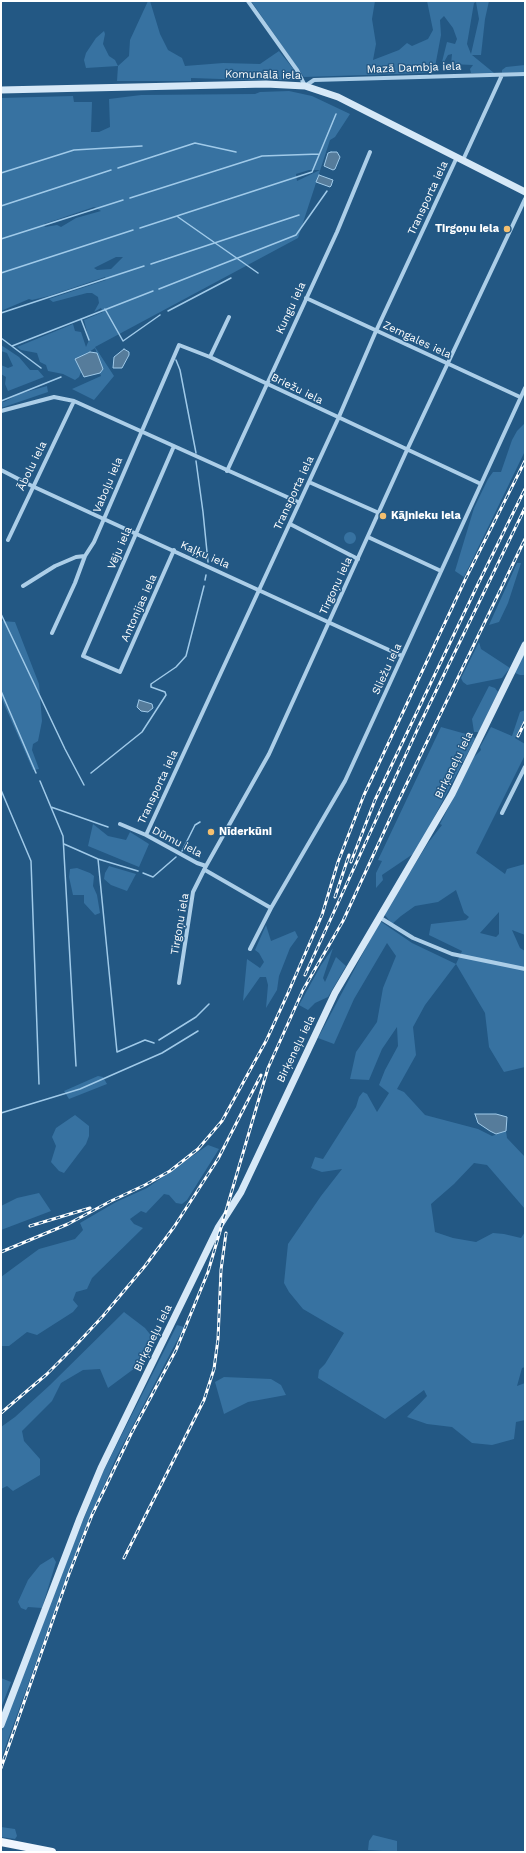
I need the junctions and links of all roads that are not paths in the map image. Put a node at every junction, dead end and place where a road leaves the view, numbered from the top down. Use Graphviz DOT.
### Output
graph roads {
  1 [pos="248,1"];
  2 [pos="525,74"];
  3 [pos="502,75"];
  4 [pos="305,86"];
  5 [pos="1,90"];
  6 [pos="370,152"];
  7 [pos="460,159"];
  8 [pos="525,192"];
  9 [pos="525,199"];
  10 [pos="306,298"];
  11 [pos="229,317"];
  12 [pos="376,331"];
  13 [pos="179,345"];
  14 [pos="210,357"];
  15 [pos="448,364"];
  16 [pos="266,384"];
  17 [pos="525,388"];
  18 [pos="520,397"];
  19 [pos="74,401"];
  20 [pos="1,411"];
  21 [pos="338,419"];
  22 [pos="141,431"];
  23 [pos="174,446"];
  24 [pos="407,450"];
  25 [pos="1,470"];
  26 [pos="227,471"];
  27 [pos="309,482"];
  28 [pos="481,484"];
  29 [pos="32,486"];
  30 [pos="298,502"];
  31 [pos="379,514"];
  32 [pos="104,518"];
  33 [pos="290,524"];
  34 [pos="136,534"];
  35 [pos="368,537"];
  36 [pos="8,540"];
  37 [pos="174,550"];
  38 [pos="85,556"];
  39 [pos="358,559"];
  40 [pos="441,571"];
  41 [pos="23,586"];
  42 [pos="259,589"];
  43 [pos="329,622"];
  44 [pos="52,632"];
  45 [pos="525,645"];
  46 [pos="402,656"];
  47 [pos="120,672"];
  48 [pos="525,767"];
  49 [pos="502,813"];
  50 [pos="120,824"];
  51 [pos="146,835"];
  52 [pos="205,868"];
  53 [pos="271,908"];
  54 [pos="379,916"];
  55 [pos="250,949"];
  56 [pos="525,969"];
  57 [pos="179,983"];
  58 [pos="1,1725"];
  59 [pos="1,1842"];
  60 [pos="29,1850"];
  61 [pos="52,1852"];
  1 -- 4 [label="street"];
  2 -- 3 [label="street, Mazā Dambja iela"];
  3 -- 4 [label="street, Mazā Dambja iela"];
  3 -- 7 [label="street, Transporta iela"];
  4 -- 5 [label="main road, Komunālā iela"];
  4 -- 7 [label="main road, Komunālā iela"];
  6 -- 10 [label="street, Kungu iela"];
  7 -- 8 [label="main road, Komunālā iela"];
  7 -- 12 [label="street, Transporta iela"];
  9 -- 15 [label="street, Tirgoņu iela"];
  10 -- 12 [label="street, Zemgales iela"];
  10 -- 16 [label="street, Kungu iela"];
  11 -- 14 [label="street"];
  12 -- 15 [label="street, Zemgales iela"];
  12 -- 21 [label="street, Transporta iela"];
  13 -- 14 [label="street, Briežu iela"];
  13 -- 22 [label="street, Vaboļu iela"];
  14 -- 16 [label="street, Briežu iela"];
  15 -- 18 [label="street, Zemgales iela"];
  15 -- 24 [label="street, Tirgoņu iela"];
  16 -- 21 [label="street, Briežu iela"];
  16 -- 26 [label="street, Kungu iela"];
  17 -- 18 [label="street, Sliežu iela"];
  18 -- 28 [label="street, Sliežu iela"];
  19 -- 20 [label="street"];
  19 -- 22 [label="street"];
  19 -- 29 [label="street, Ābolu iela"];
  21 -- 24 [label="street, Briežu iela"];
  21 -- 27 [label="street, Transporta iela"];
  22 -- 23 [label="street"];
  22 -- 32 [label="street, Vaboļu iela"];
  23 -- 26 [label="street"];
  23 -- 34 [label="street, Vēju iela"];
  24 -- 28 [label="street, Briežu iela"];
  24 -- 31 [label="street, Tirgoņu iela"];
  25 -- 29 [label="street, Kaļķu iela"];
  26 -- 30 [label="street"];
  27 -- 30 [label="street, Transporta iela"];
  27 -- 31 [label="street"];
  28 -- 40 [label="street, Sliežu iela"];
  29 -- 32 [label="street, Kaļķu iela"];
  29 -- 36 [label="street, Ābolu iela"];
  30 -- 33 [label="street, Transporta iela"];
  31 -- 35 [label="street, Tirgoņu iela"];
  32 -- 34 [label="street, Kaļķu iela"];
  32 -- 38 [label="street, Vaboļu iela"];
  33 -- 39 [label="street"];
  33 -- 42 [label="street, Transporta iela"];
  34 -- 37 [label="street, Kaļķu iela"];
  34 -- 47 [label="street, Vēju iela"];
  35 -- 39 [label="street, Tirgoņu iela"];
  35 -- 40 [label="street"];
  37 -- 42 [label="street, Kaļķu iela"];
  37 -- 47 [label="street, Antonijas iela"];
  38 -- 41 [label="street"];
  38 -- 44 [label="street, Vaboļu iela"];
  39 -- 43 [label="street, Tirgoņu iela"];
  40 -- 46 [label="street, Sliežu iela"];
  42 -- 43 [label="street, Kaļķu iela"];
  42 -- 51 [label="street, Transporta iela"];
  43 -- 46 [label="street, Kaļķu iela"];
  43 -- 52 [label="street, Tirgoņu iela"];
  45 -- 54 [label="main road, Birķeneļu iela"];
  46 -- 53 [label="street, Sliežu iela"];
  48 -- 49 [label="street"];
  50 -- 51 [label="street, Dūmu iela"];
  51 -- 52 [label="street, Dūmu iela"];
  52 -- 53 [label="street, Dūmu iela"];
  52 -- 57 [label="street, Tirgoņu iela"];
  53 -- 55 [label="street, Sliežu iela"];
  54 -- 56 [label="street"];
  54 -- 58 [label="main road, Birķeneļu iela"];
  59 -- 60 [label="main road"];
  60 -- 61 [label="main road"];
}
